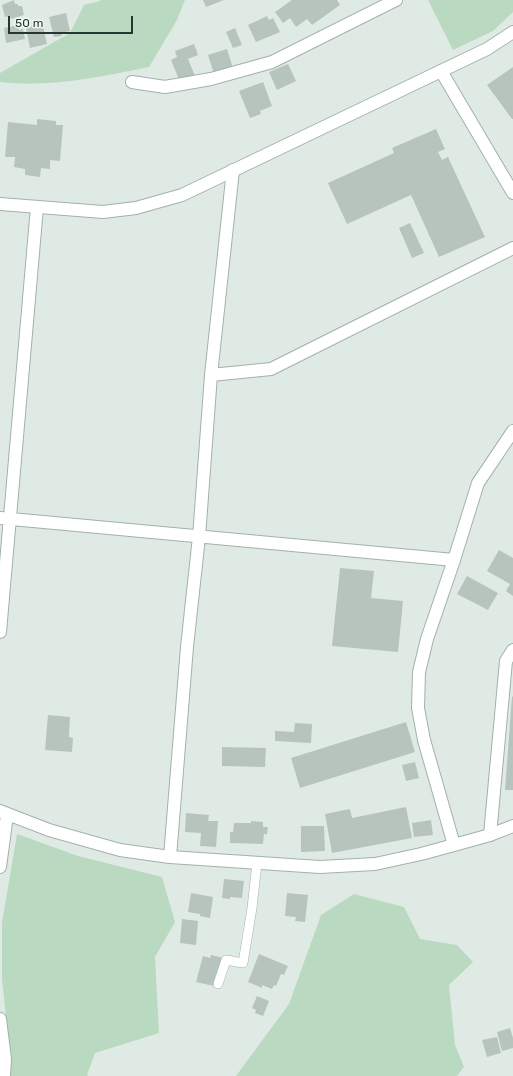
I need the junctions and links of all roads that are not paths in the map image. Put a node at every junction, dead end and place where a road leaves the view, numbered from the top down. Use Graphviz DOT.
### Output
graph roads {
  1 [pos="396,0"];
  2 [pos="513,32"];
  3 [pos="441,72"];
  4 [pos="132,82"];
  5 [pos="233,170"];
  6 [pos="513,193"];
  7 [pos="0,204"];
  8 [pos="37,207"];
  9 [pos="513,248"];
  10 [pos="212,375"];
  11 [pos="513,432"];
  12 [pos="5,518"];
  13 [pos="199,537"];
  14 [pos="454,560"];
  15 [pos="0,632"];
  16 [pos="513,650"];
  17 [pos="3,813"];
  18 [pos="513,826"];
  19 [pos="490,835"];
  20 [pos="454,845"];
  21 [pos="170,857"];
  22 [pos="257,863"];
  23 [pos="0,867"];
  24 [pos="218,984"];
  25 [pos="0,1019"];
  26 [pos="4,1076"];
  1 -- 4 [label="street"];
  2 -- 3 [label="street"];
  3 -- 5 [label="street"];
  3 -- 6 [label="street"];
  5 -- 8 [label="street"];
  5 -- 10 [label="street"];
  7 -- 8 [label="street"];
  8 -- 12 [label="street"];
  9 -- 10 [label="street"];
  10 -- 13 [label="street"];
  11 -- 14 [label="street"];
  12 -- 13 [label="street"];
  12 -- 15 [label="street"];
  13 -- 14 [label="street"];
  13 -- 21 [label="street"];
  14 -- 20 [label="street"];
  16 -- 19 [label="street"];
  17 -- 21 [label="street"];
  17 -- 23 [label="street"];
  18 -- 19 [label="street"];
  19 -- 20 [label="street"];
  20 -- 22 [label="street"];
  21 -- 22 [label="street"];
  22 -- 24 [label="lane"];
  25 -- 26 [label="street"];
}
